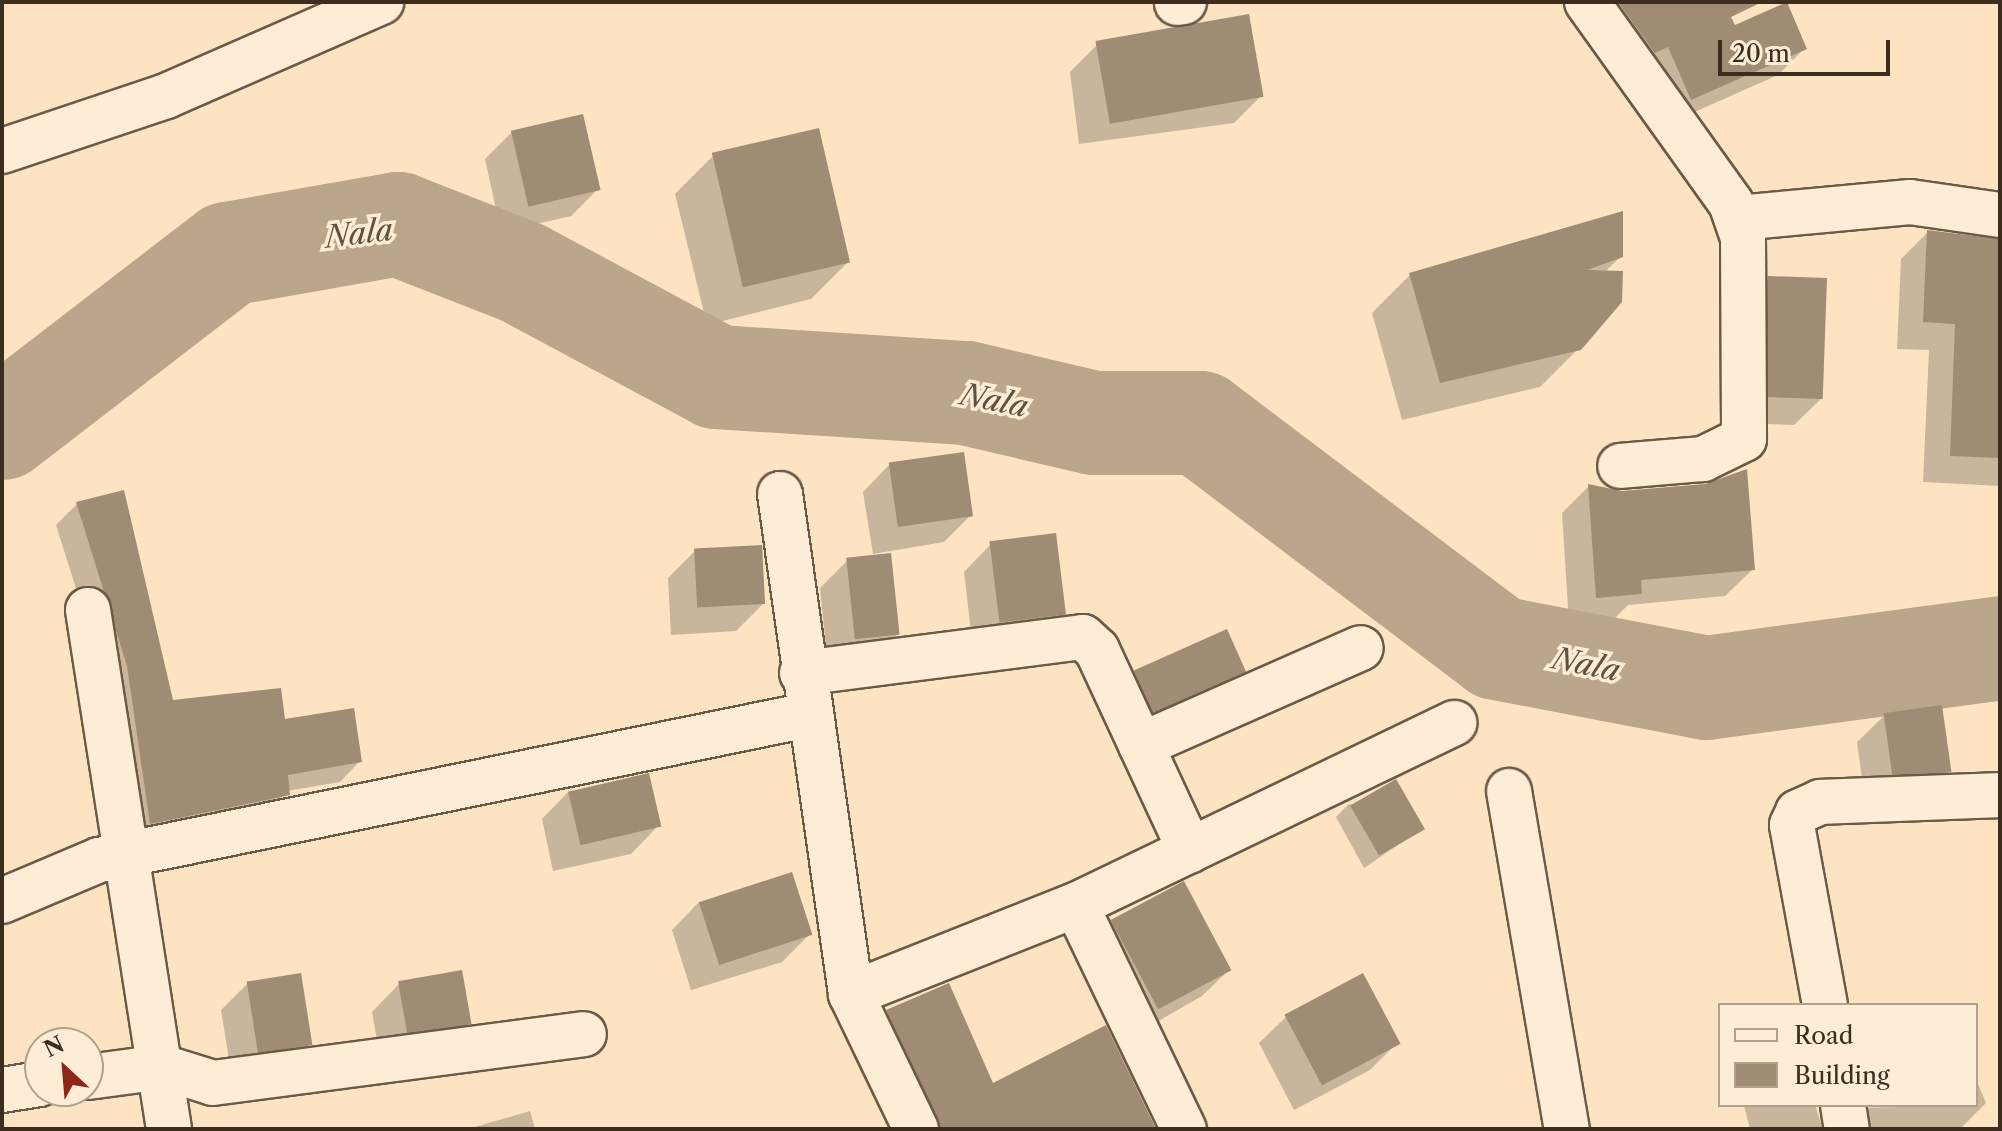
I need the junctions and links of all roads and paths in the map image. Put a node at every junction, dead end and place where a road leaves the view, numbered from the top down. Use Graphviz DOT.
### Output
graph roads {
  1 [pos="381,2"];
  2 [pos="1587,2"];
  3 [pos="2,151"];
  4 [pos="2000,215"];
  5 [pos="1738,218"];
  6 [pos="1620,466"];
  7 [pos="780,494"];
  8 [pos="88,610"];
  9 [pos="1361,648"];
  10 [pos="805,694"];
  11 [pos="1455,723"];
  12 [pos="1141,745"];
  13 [pos="1509,791"];
  14 [pos="2000,795"];
  15 [pos="1190,850"];
  16 [pos="131,853"];
  17 [pos="2,901"];
  18 [pos="1076,905"];
  19 [pos="851,994"];
  20 [pos="1825,1003"];
  21 [pos="584,1034"];
  22 [pos="162,1067"];
  23 [pos="104,1075"];
  24 [pos="24,1087"];
  25 [pos="2,1090"];
  26 [pos="1843,1107"];
  27 [pos="169,1129"];
  28 [pos="916,1129"];
  29 [pos="1184,1129"];
  30 [pos="1567,1129"];
  31 [pos="1847,1129"];
  1 -- 3 [label="street"];
  2 -- 5 [label="street"];
  4 -- 5 [label="street"];
  5 -- 6 [label="street"];
  7 -- 10 [label="street"];
  8 -- 16 [label="street"];
  9 -- 12 [label="street"];
  10 -- 12 [label="street"];
  10 -- 16 [label="street"];
  10 -- 19 [label="street"];
  11 -- 15 [label="street"];
  12 -- 15 [label="street"];
  13 -- 30 [label="street"];
  14 -- 20 [label="street"];
  15 -- 18 [label="street"];
  16 -- 17 [label="street"];
  16 -- 22 [label="street"];
  18 -- 19 [label="street"];
  18 -- 29 [label="street"];
  19 -- 28 [label="street"];
  21 -- 22 [label="street"];
  22 -- 23 [label="street"];
  22 -- 27 [label="street"];
  24 -- 25 [label="street"];
  26 -- 31 [label="street"];
}
